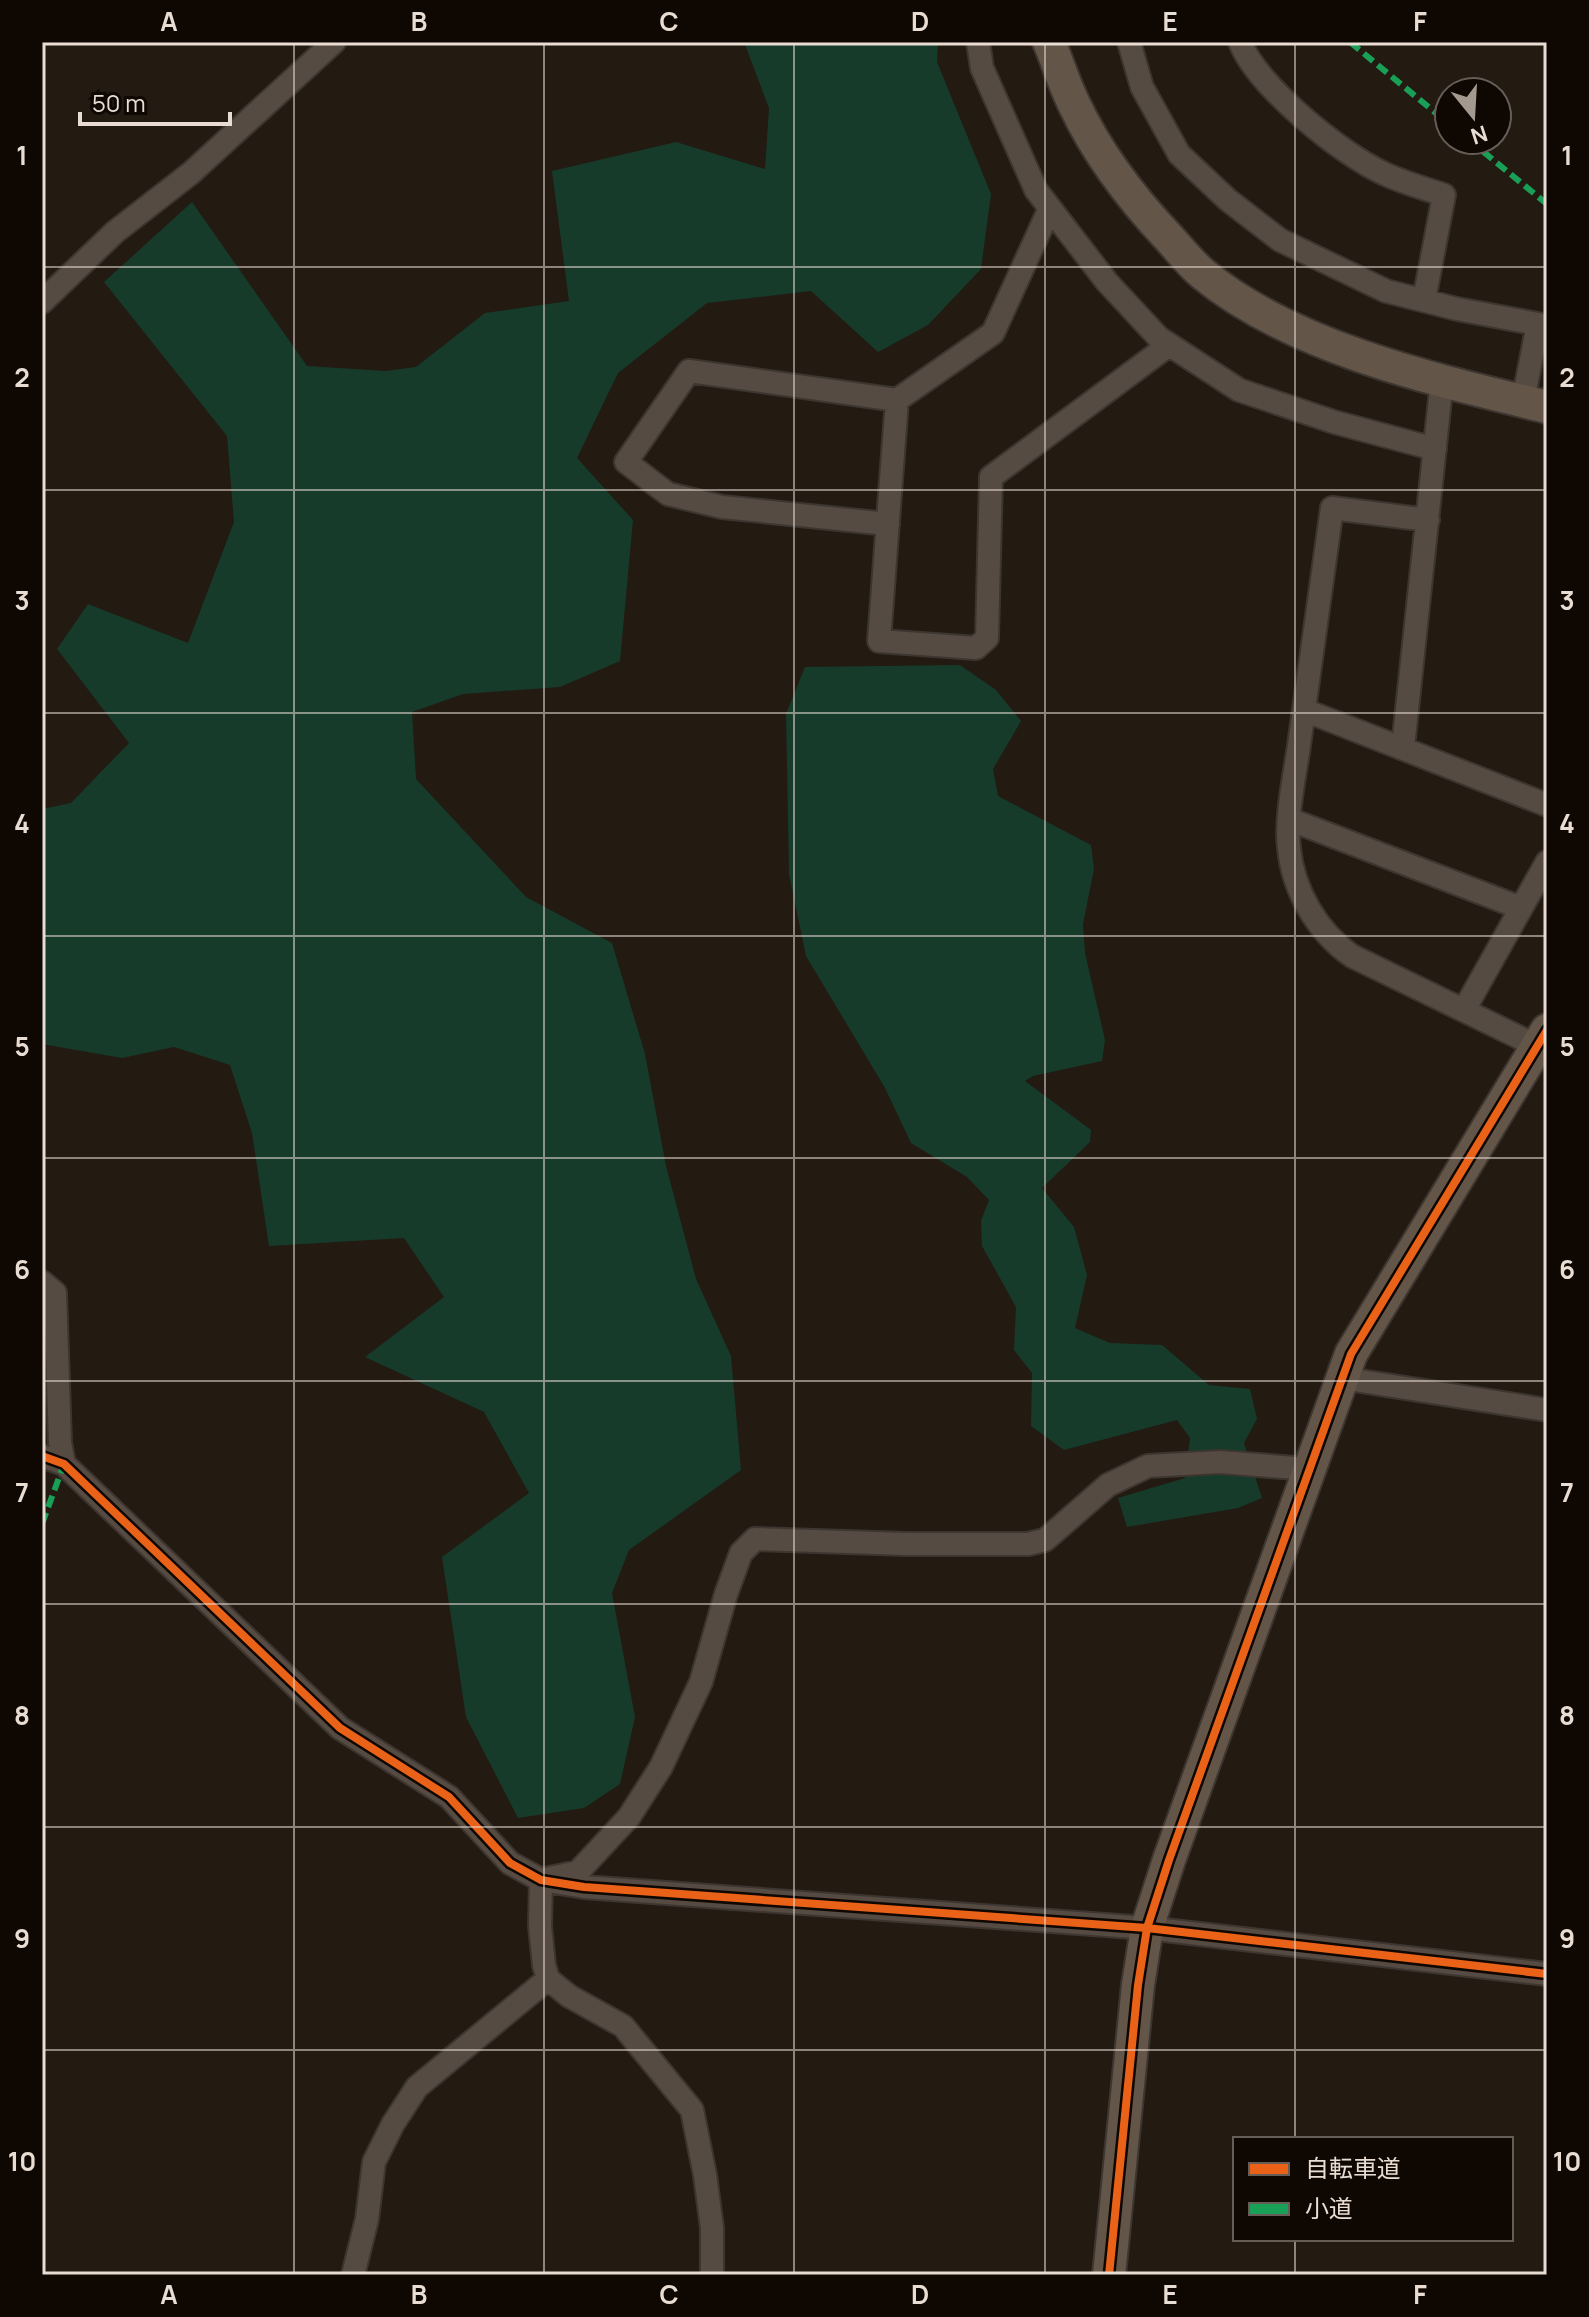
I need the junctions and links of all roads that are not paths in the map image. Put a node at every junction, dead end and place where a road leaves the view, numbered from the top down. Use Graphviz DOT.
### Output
graph roads {
  1 [pos="334,42"];
  2 [pos="978,42"];
  3 [pos="1049,42"];
  4 [pos="1129,42"];
  5 [pos="1240,42"];
  6 [pos="1050,208"];
  7 [pos="1424,300"];
  8 [pos="42,302"];
  9 [pos="1169,345"];
  10 [pos="1442,380"];
  11 [pos="897,400"];
  12 [pos="1535,404"];
  13 [pos="1435,449"];
  14 [pos="1428,520"];
  15 [pos="888,524"];
  16 [pos="1304,710"];
  17 [pos="1403,747"];
  18 [pos="1547,805"];
  19 [pos="1291,820"];
  20 [pos="1547,862"];
  21 [pos="1521,908"];
  22 [pos="1464,1010"];
  23 [pos="1542,1038"];
  24 [pos="42,1282"];
  25 [pos="1341,1378"];
  26 [pos="1547,1410"];
  27 [pos="42,1456"];
  28 [pos="64,1464"];
  29 [pos="1308,1469"];
  30 [pos="541,1880"];
  31 [pos="1147,1928"];
  32 [pos="1547,1974"];
  33 [pos="548,1979"];
  34 [pos="353,2275"];
  35 [pos="712,2275"];
  36 [pos="1109,2275"];
  1 -- 8 [label="street"];
  2 -- 6 [label="street"];
  3 -- 10 [label="street"];
  4 -- 7 [label="street"];
  5 -- 7 [label="street"];
  6 -- 9 [label="street"];
  6 -- 11 [label="street"];
  7 -- 12 [label="street"];
  9 -- 13 [label="street"];
  9 -- 15 [label="street"];
  10 -- 12 [label="street"];
  10 -- 13 [label="street"];
  11 -- 15 [label="street"];
  11 -- 15 [label="street"];
  13 -- 14 [label="street"];
  14 -- 16 [label="street"];
  14 -- 17 [label="street"];
  16 -- 17 [label="street"];
  16 -- 19 [label="street"];
  17 -- 18 [label="street"];
  19 -- 21 [label="street"];
  19 -- 22 [label="street"];
  20 -- 21 [label="street"];
  21 -- 22 [label="street"];
  22 -- 23 [label="street"];
  23 -- 25 [label="street"];
  24 -- 28 [label="street"];
  25 -- 26 [label="street"];
  25 -- 29 [label="street"];
  27 -- 28 [label="street"];
  28 -- 30 [label="street"];
  29 -- 30 [label="street"];
  29 -- 31 [label="street"];
  30 -- 31 [label="street"];
  30 -- 33 [label="street"];
  31 -- 32 [label="street"];
  31 -- 36 [label="street"];
  33 -- 34 [label="street"];
  33 -- 35 [label="street"];
}
